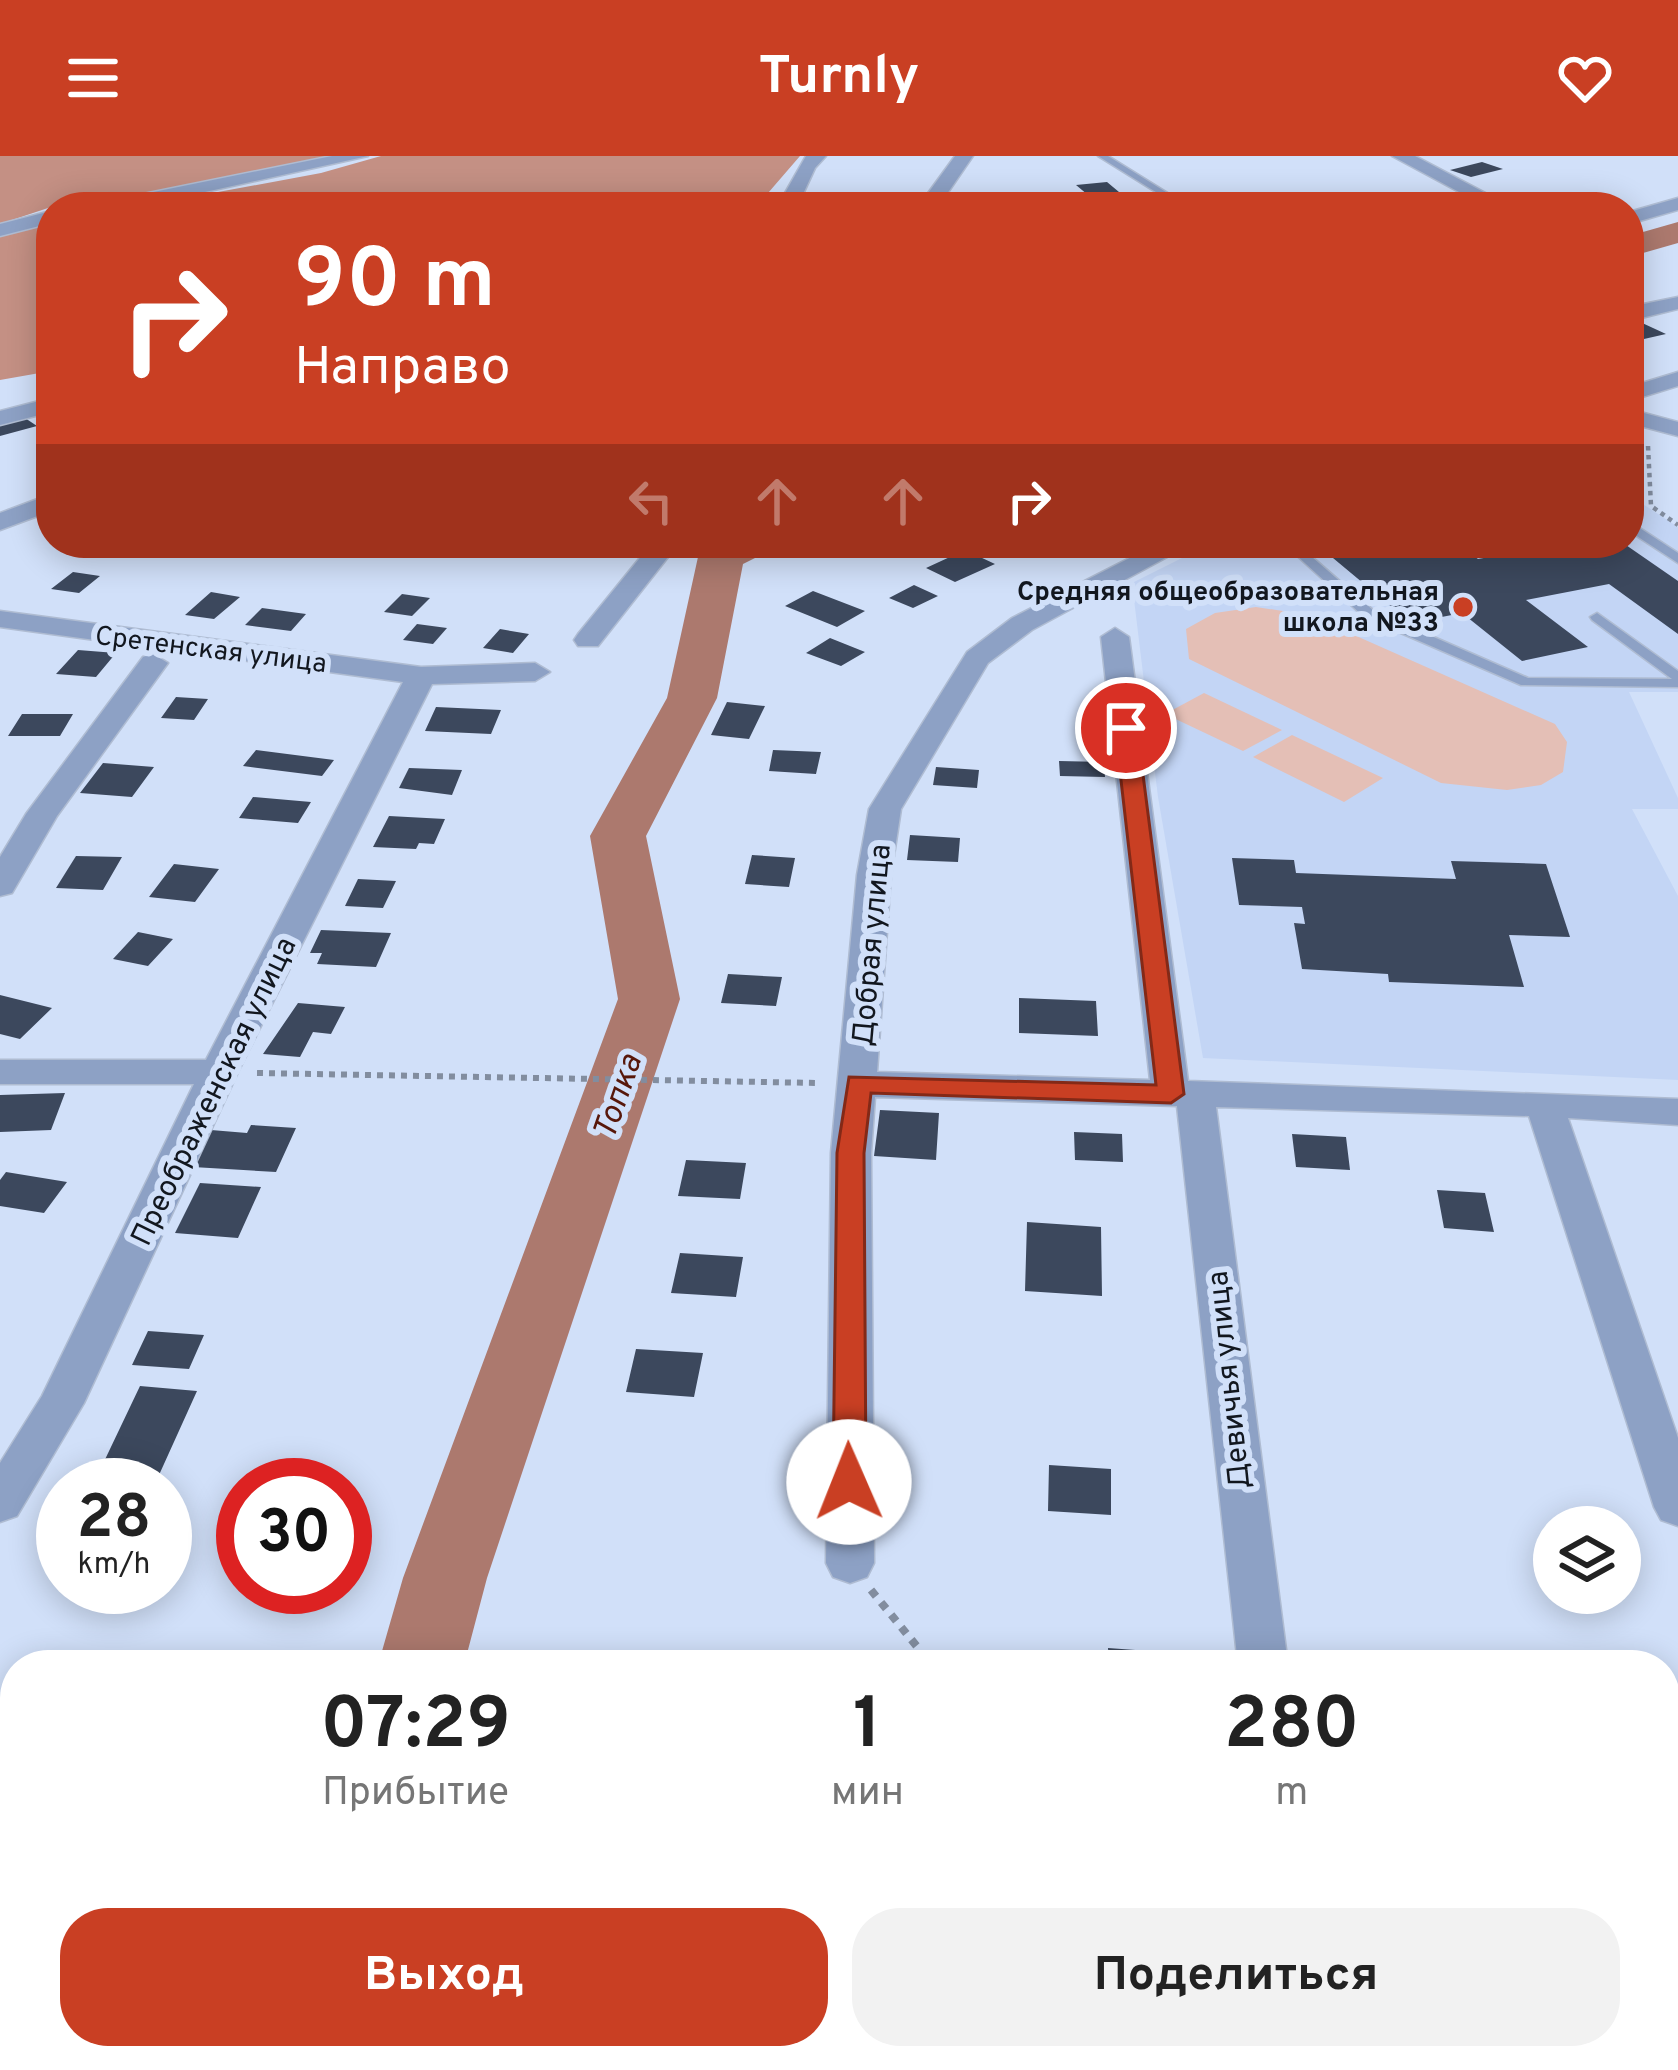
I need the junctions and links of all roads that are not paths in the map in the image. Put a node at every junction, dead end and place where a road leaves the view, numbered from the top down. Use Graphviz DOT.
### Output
graph roads {
  1 [pos="359,156"];
  2 [pos="817,156"];
  3 [pos="964,156"];
  4 [pos="1102,156"];
  5 [pos="1402,156"];
  6 [pos="183,192"];
  7 [pos="797,192"];
  8 [pos="939,192"];
  9 [pos="1161,192"];
  10 [pos="1473,192"];
  11 [pos="1678,204"];
  12 [pos="1644,214"];
  13 [pos="36,221"];
  14 [pos="0,230"];
  15 [pos="1678,303"];
  16 [pos="1644,311"];
  17 [pos="1678,379"];
  18 [pos="1644,389"];
  19 [pos="36,409"];
  20 [pos="0,418"];
  21 [pos="1644,420"];
  22 [pos="1678,429"];
  23 [pos="36,508"];
  24 [pos="0,522"];
  25 [pos="1644,536"];
  26 [pos="653,558"];
  27 [pos="1151,558"];
  28 [pos="1306,558"];
  29 [pos="1678,559"];
  30 [pos="1598,616"];
  31 [pos="0,619"];
  32 [pos="1115,637"];
  33 [pos="588,640"];
  34 [pos="153,663"];
  35 [pos="535,672"];
  36 [pos="422,676"];
  37 [pos="1678,680"];
  38 [pos="0,886"];
  39 [pos="0,1072"];
  40 [pos="219,1072"];
  41 [pos="859,1084"];
  42 [pos="1183,1094"];
  43 [pos="1544,1104"];
  44 [pos="1678,1112"];
  45 [pos="0,1503"];
  46 [pos="1678,1507"];
  47 [pos="850,1563"];
  48 [pos="1261,1650"];
  1 -- 6 [label="street"];
  2 -- 7 [label="street"];
  3 -- 8 [label="street"];
  4 -- 9 [label="lane"];
  5 -- 10 [label="street"];
  11 -- 12 [label="street"];
  13 -- 14 [label="street"];
  15 -- 16 [label="street"];
  17 -- 18 [label="street"];
  19 -- 20 [label="street"];
  21 -- 22 [label="street"];
  23 -- 24 [label="street"];
  25 -- 29 [label="lane"];
  26 -- 33 [label="street"];
  27 -- 41 [label="street, Добрая улица"];
  28 -- 37 [label="lane"];
  30 -- 37 [label="lane"];
  31 -- 36 [label="street, Сретенская улица"];
  32 -- 42 [label="street, Девичья улица"];
  34 -- 38 [label="street"];
  35 -- 36 [label="street, Сретенская улица"];
  36 -- 40 [label="street, Преображенская улица"];
  39 -- 40 [label="street"];
  40 -- 45 [label="street, Преображенская улица"];
  41 -- 42 [label="street"];
  41 -- 47 [label="street, Добрая улица"];
  42 -- 43 [label="street"];
  42 -- 48 [label="street, Девичья улица"];
  43 -- 44 [label="street"];
  43 -- 46 [label="street"];
}
